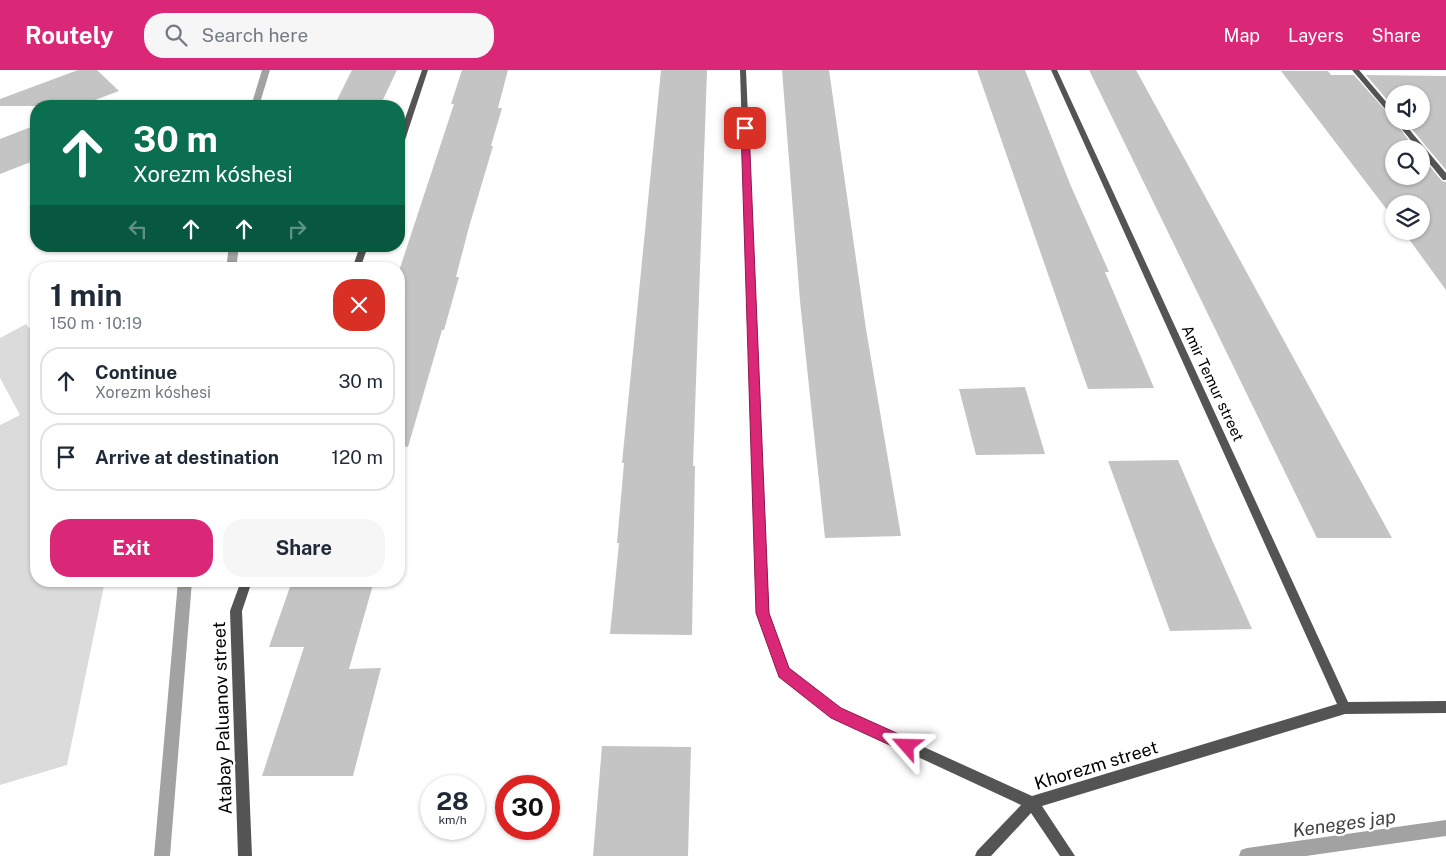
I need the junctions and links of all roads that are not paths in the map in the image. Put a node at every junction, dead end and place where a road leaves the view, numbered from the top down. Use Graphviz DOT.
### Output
graph roads {
  1 [pos="425,70"];
  2 [pos="743,70"];
  3 [pos="1054,70"];
  4 [pos="1355,70"];
  5 [pos="1385,105"];
  6 [pos="405,128"];
  7 [pos="1406,130"];
  8 [pos="1446,178"];
  9 [pos="244,587"];
  10 [pos="1446,707"];
  11 [pos="1345,708"];
  12 [pos="1032,803"];
  13 [pos="245,856"];
  14 [pos="982,856"];
  15 [pos="1068,856"];
  1 -- 6 [label="street"];
  2 -- 12 [label="street, Khorezm street"];
  3 -- 11 [label="street, Amir Temur street"];
  4 -- 5 [label="street"];
  7 -- 8 [label="street"];
  9 -- 13 [label="street, Atabay Paluanov street"];
  10 -- 11 [label="street, Khorezm street"];
  11 -- 12 [label="street, Khorezm street"];
  12 -- 14 [label="street"];
  12 -- 15 [label="street"];
}
